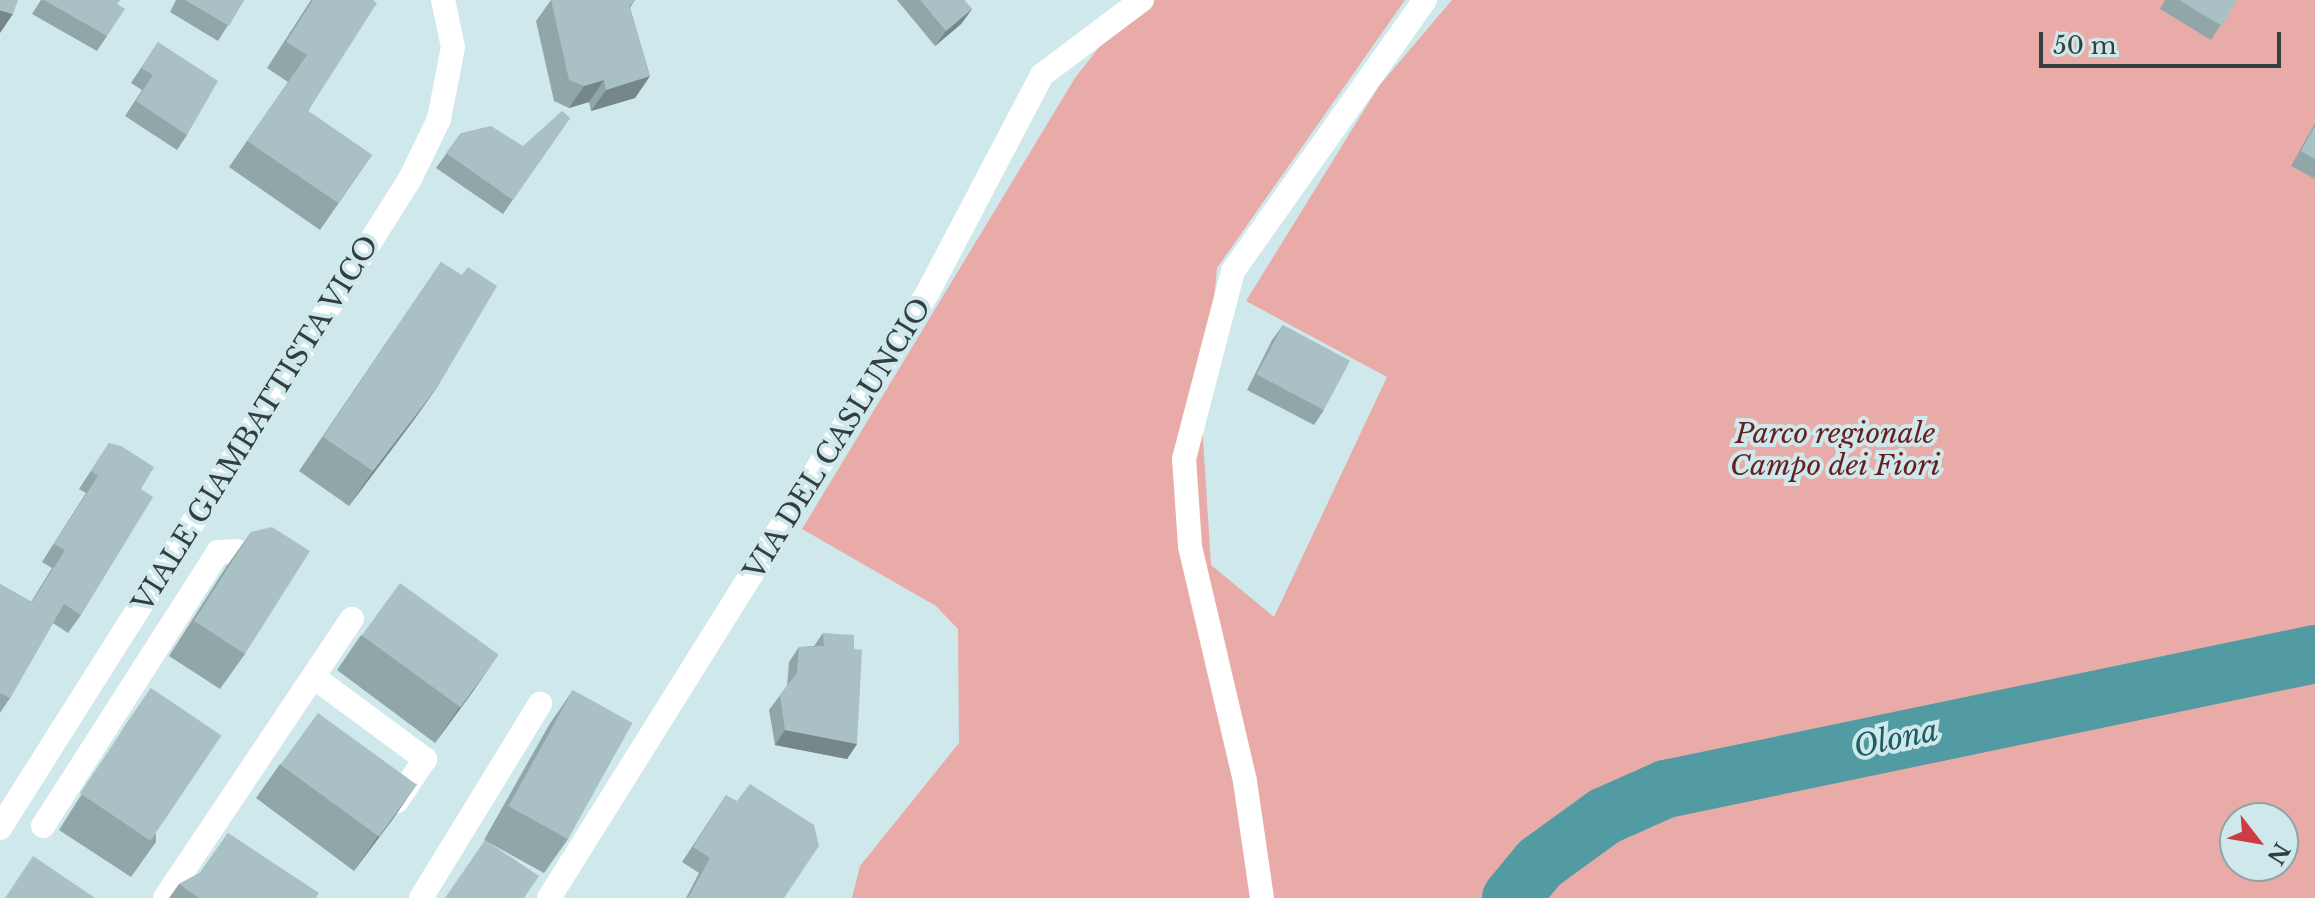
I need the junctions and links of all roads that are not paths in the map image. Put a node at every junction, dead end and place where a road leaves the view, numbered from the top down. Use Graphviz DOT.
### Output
graph roads {
  1 [pos="443,0"];
  2 [pos="1142,0"];
  3 [pos="1425,0"];
  4 [pos="237,551"];
  5 [pos="352,619"];
  6 [pos="102,663"];
  7 [pos="315,678"];
  8 [pos="143,688"];
  9 [pos="540,704"];
  10 [pos="371,720"];
  11 [pos="285,724"];
  12 [pos="308,739"];
  13 [pos="356,741"];
  14 [pos="375,785"];
  15 [pos="43,826"];
  16 [pos="0,828"];
  17 [pos="165,898"];
  18 [pos="421,898"];
  19 [pos="549,898"];
  20 [pos="1262,898"];
  1 -- 6 [label="street, VIALE GIAMBATTISTA VICO"];
  2 -- 19 [label="street, VIA DEL CASLUNCIO"];
  3 -- 20 [label="street"];
  4 -- 8 [label="street"];
  5 -- 7 [label="street"];
  6 -- 8 [label="street"];
  6 -- 16 [label="street, VIALE GIAMBATTISTA VICO"];
  7 -- 10 [label="street"];
  7 -- 11 [label="street"];
  8 -- 15 [label="street"];
  9 -- 18 [label="street"];
  10 -- 13 [label="street"];
  10 -- 14 [label="street"];
  11 -- 12 [label="street"];
  11 -- 17 [label="street"];
}
